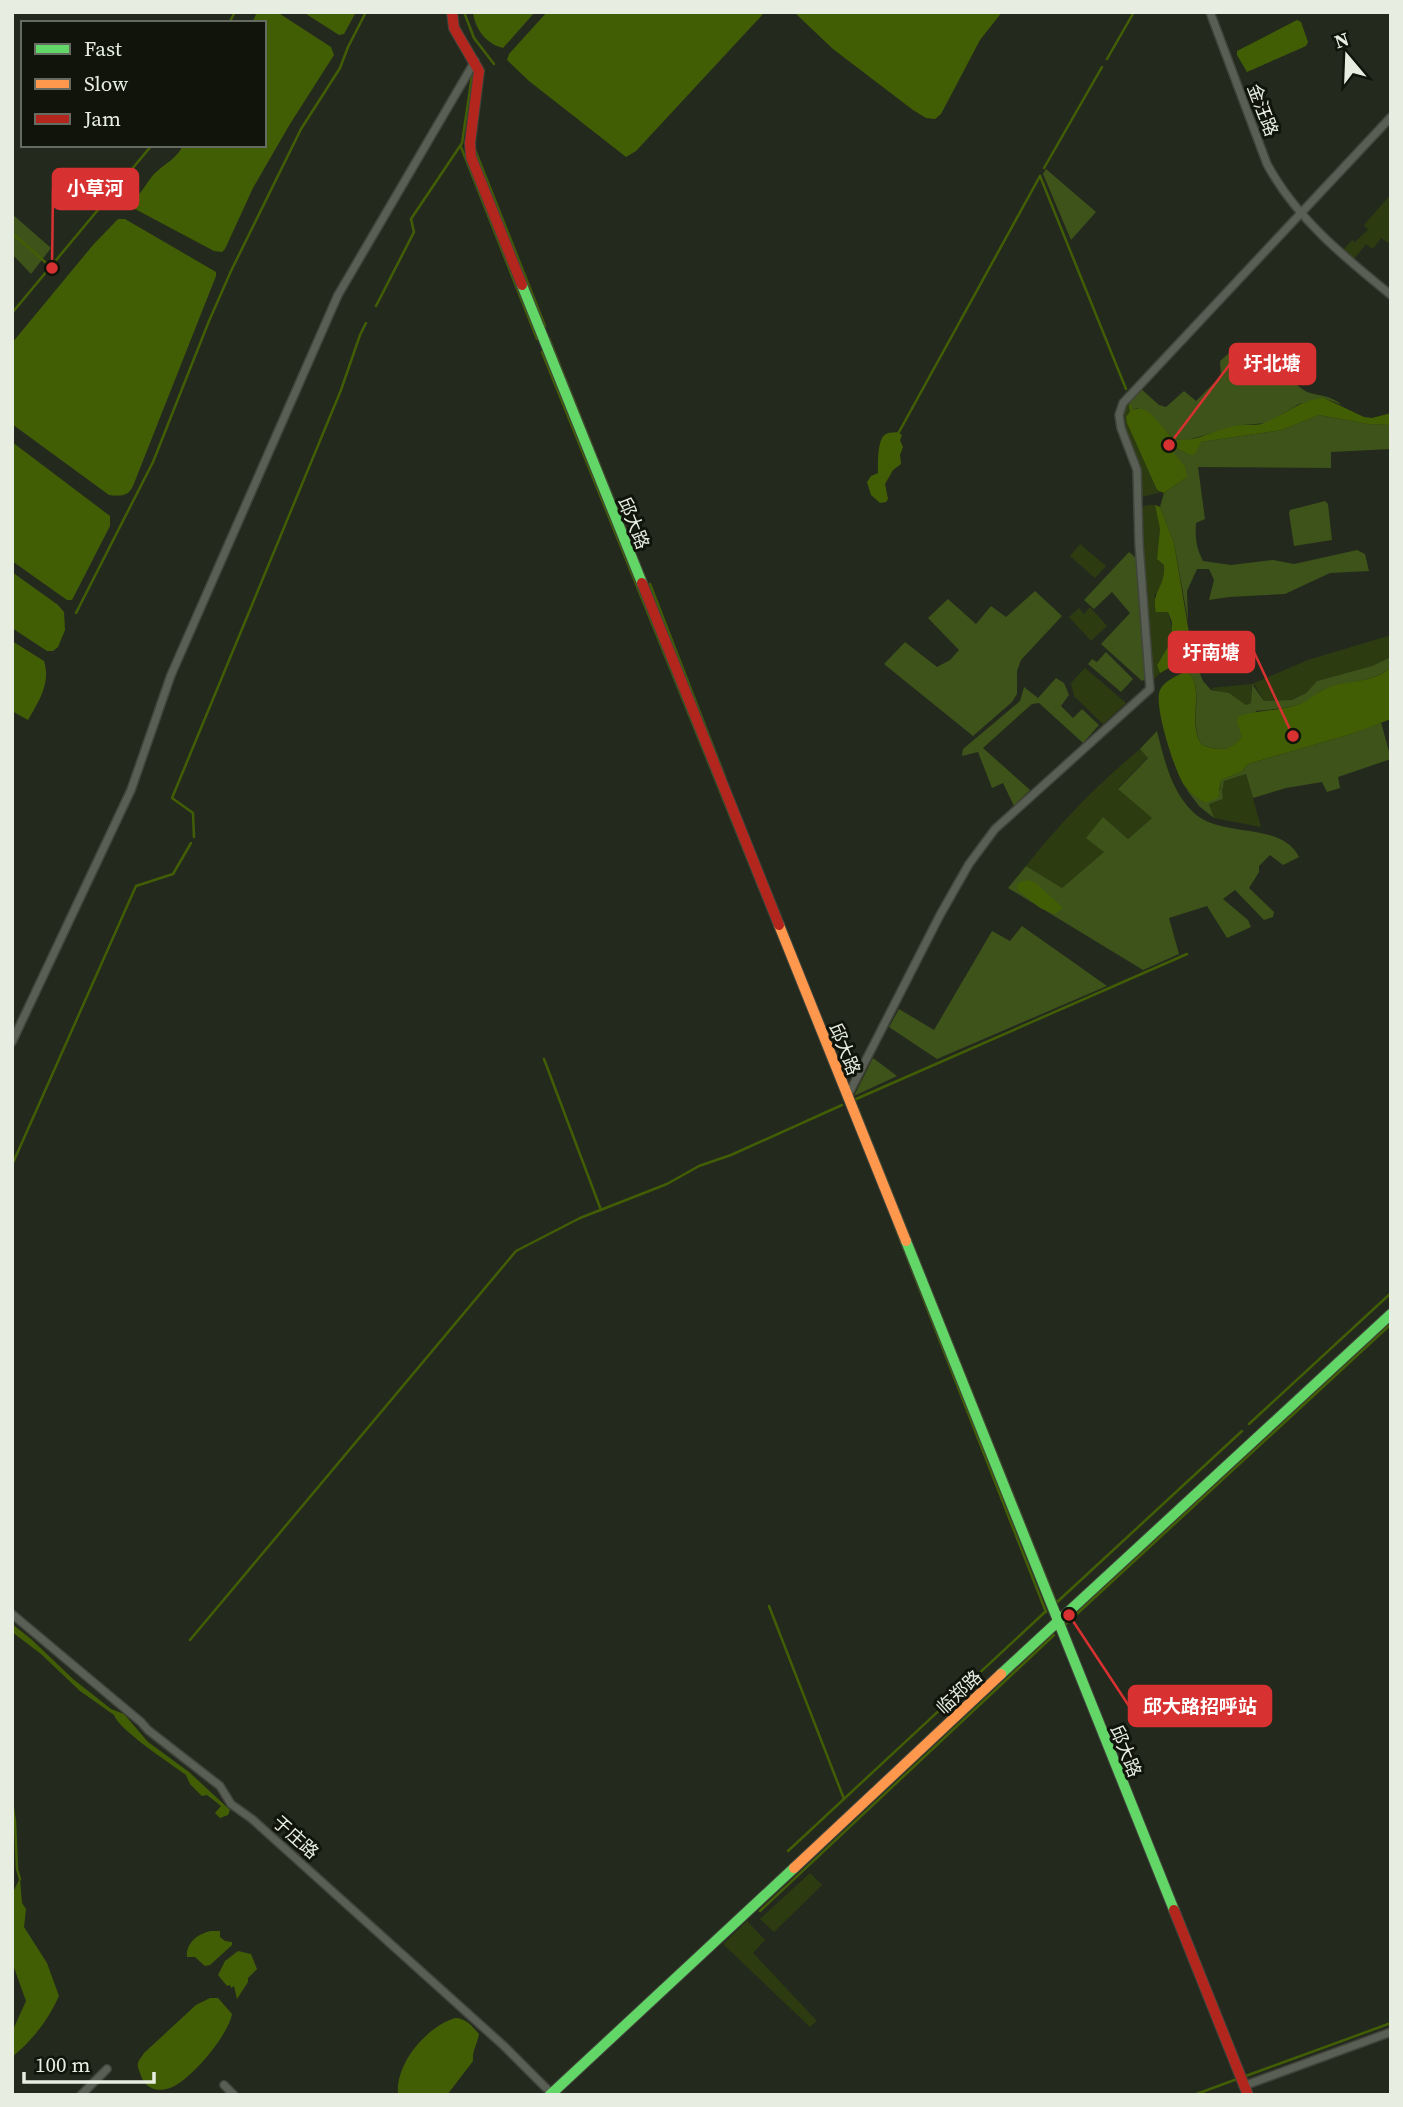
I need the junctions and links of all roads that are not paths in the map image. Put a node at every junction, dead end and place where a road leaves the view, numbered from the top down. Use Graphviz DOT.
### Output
graph roads {
  1 [pos="452,12"];
  2 [pos="1210,12"];
  3 [pos="475,60"];
  4 [pos="1391,117"];
  5 [pos="1301,211"];
  6 [pos="1391,295"];
  7 [pos="12,1042"];
  8 [pos="847,1097"];
  9 [pos="1391,1314"];
  10 [pos="12,1614"];
  11 [pos="1057,1622"];
  12 [pos="1391,2032"];
  13 [pos="107,2069"];
  14 [pos="1245,2084"];
  15 [pos="224,2085"];
  16 [pos="551,2094"];
  17 [pos="81,2095"];
  18 [pos="234,2095"];
  1 -- 3 [label="street"];
  2 -- 5 [label="street, 金汪路"];
  3 -- 7 [label="street"];
  3 -- 8 [label="street, 邱大路"];
  4 -- 5 [label="street"];
  5 -- 6 [label="street, 金汪路"];
  5 -- 8 [label="street"];
  8 -- 11 [label="street, 邱大路"];
  9 -- 11 [label="street, 临郑路"];
  10 -- 16 [label="street, 于庄路"];
  11 -- 14 [label="street, 邱大路"];
  11 -- 16 [label="street, 临郑路"];
  12 -- 14 [label="street"];
  13 -- 17 [label="street"];
  15 -- 18 [label="street"];
}
